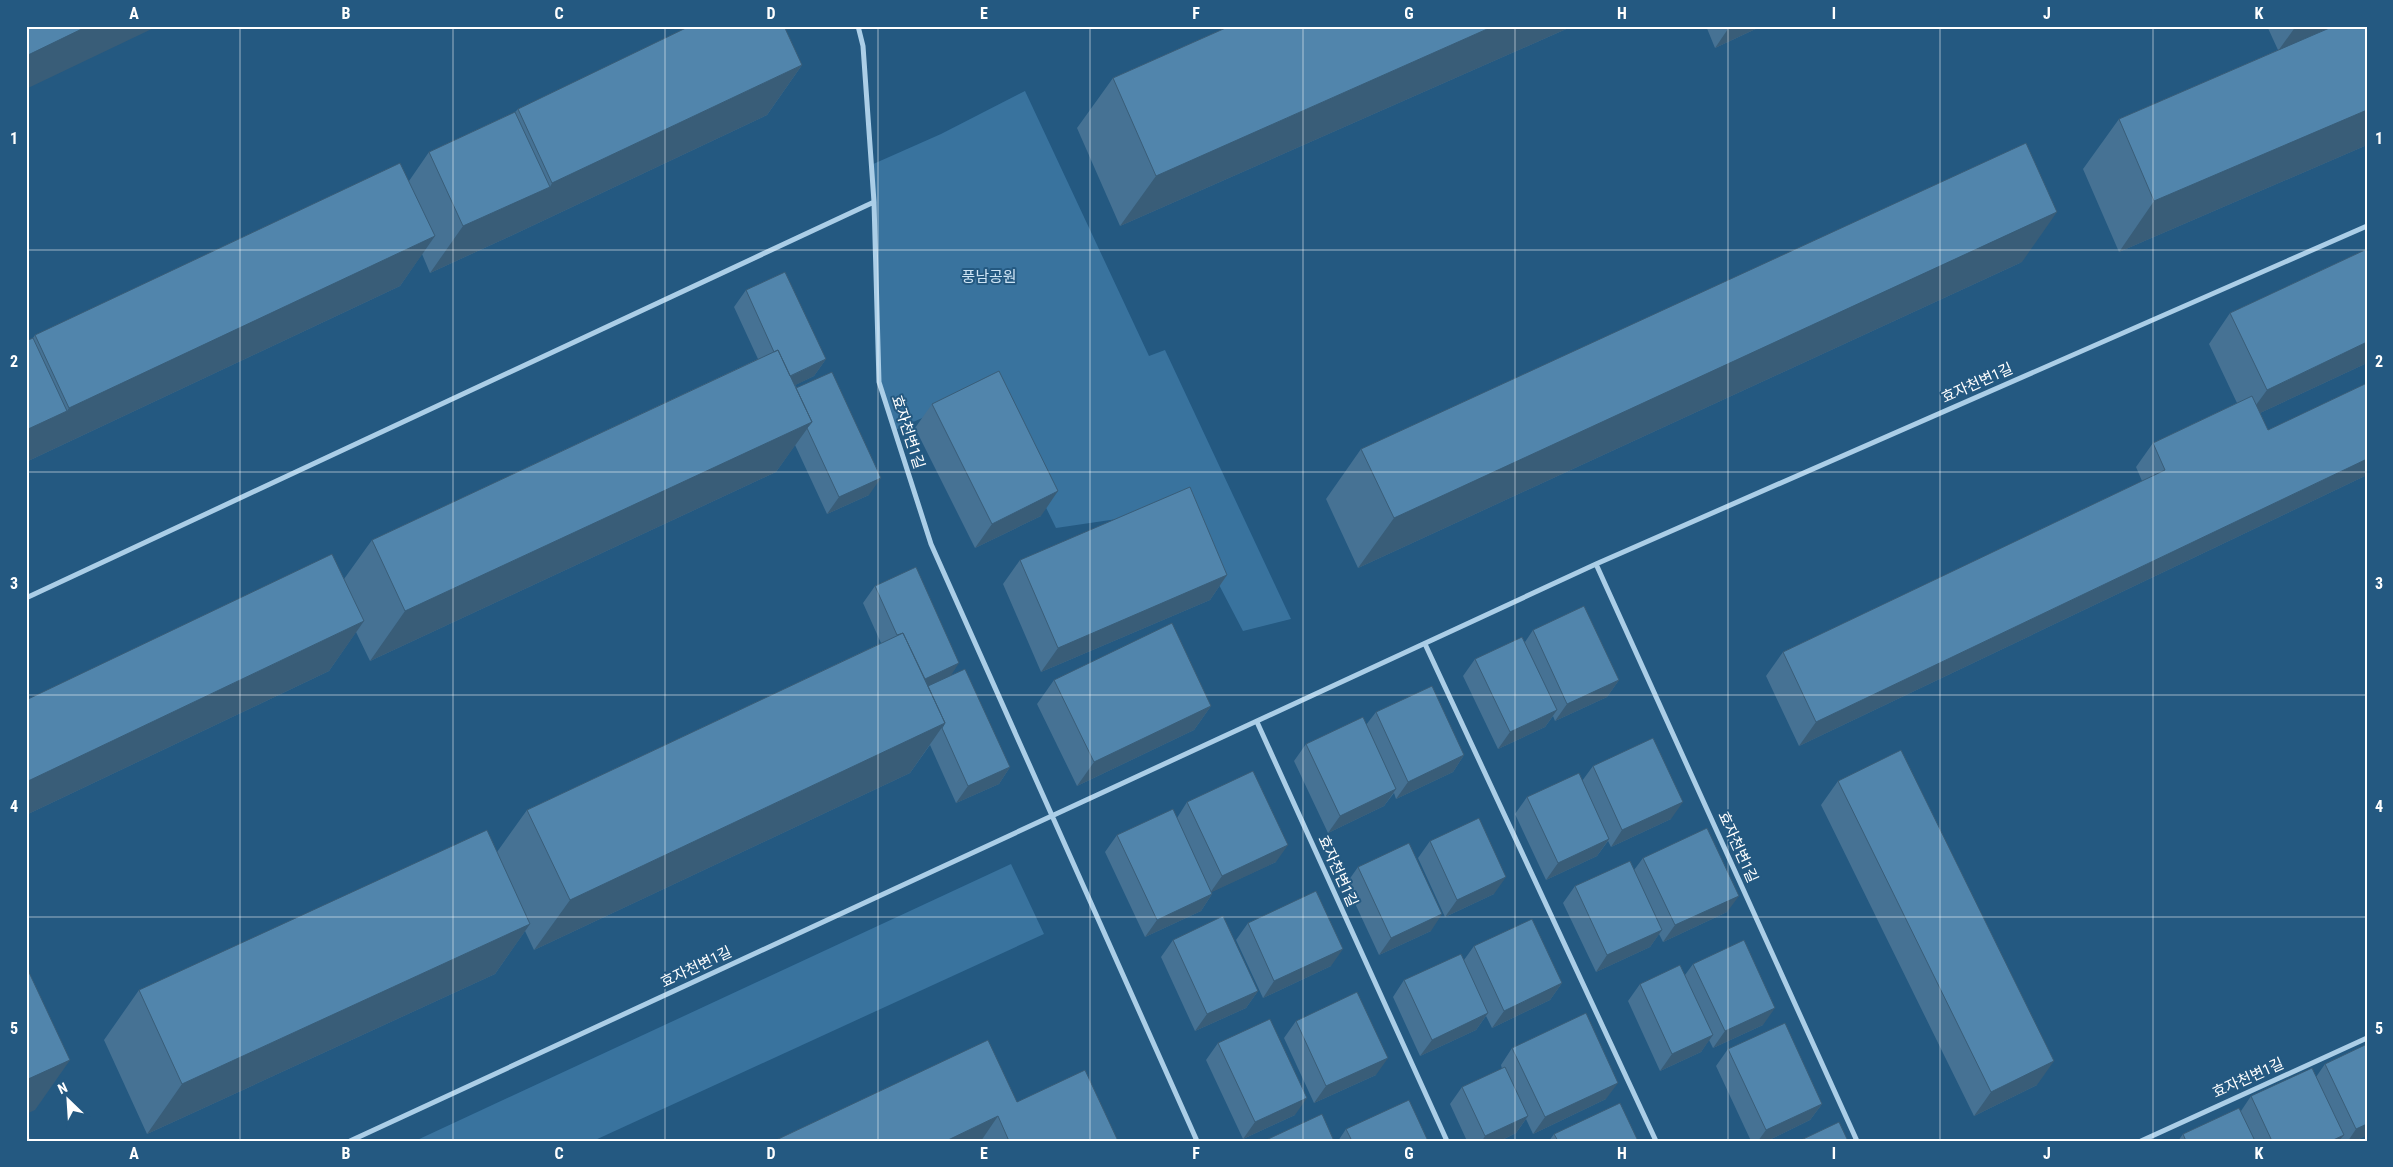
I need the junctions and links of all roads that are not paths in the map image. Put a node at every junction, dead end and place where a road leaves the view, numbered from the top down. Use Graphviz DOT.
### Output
graph roads {
  1 [pos="858,26"];
  2 [pos="874,202"];
  3 [pos="2367,226"];
  4 [pos="1596,564"];
  5 [pos="26,598"];
  6 [pos="1424,644"];
  7 [pos="1256,722"];
  8 [pos="1052,817"];
  9 [pos="2367,1038"];
  10 [pos="350,1141"];
  11 [pos="1197,1141"];
  12 [pos="1447,1141"];
  13 [pos="1656,1141"];
  14 [pos="1857,1141"];
  15 [pos="2140,1141"];
  1 -- 2 [label="street, 효자천변1길"];
  2 -- 5 [label="street"];
  2 -- 8 [label="street, 효자천변1길"];
  3 -- 4 [label="street, 효자천변1길"];
  4 -- 6 [label="street, 효자천변1길"];
  4 -- 14 [label="street, 효자천변1길"];
  6 -- 7 [label="street, 효자천변1길"];
  6 -- 13 [label="street"];
  7 -- 8 [label="street, 효자천변1길"];
  7 -- 12 [label="street, 효자천변1길"];
  8 -- 10 [label="street, 효자천변1길"];
  8 -- 11 [label="street, 효자천변1길"];
  9 -- 15 [label="street, 효자천변1길"];
}
